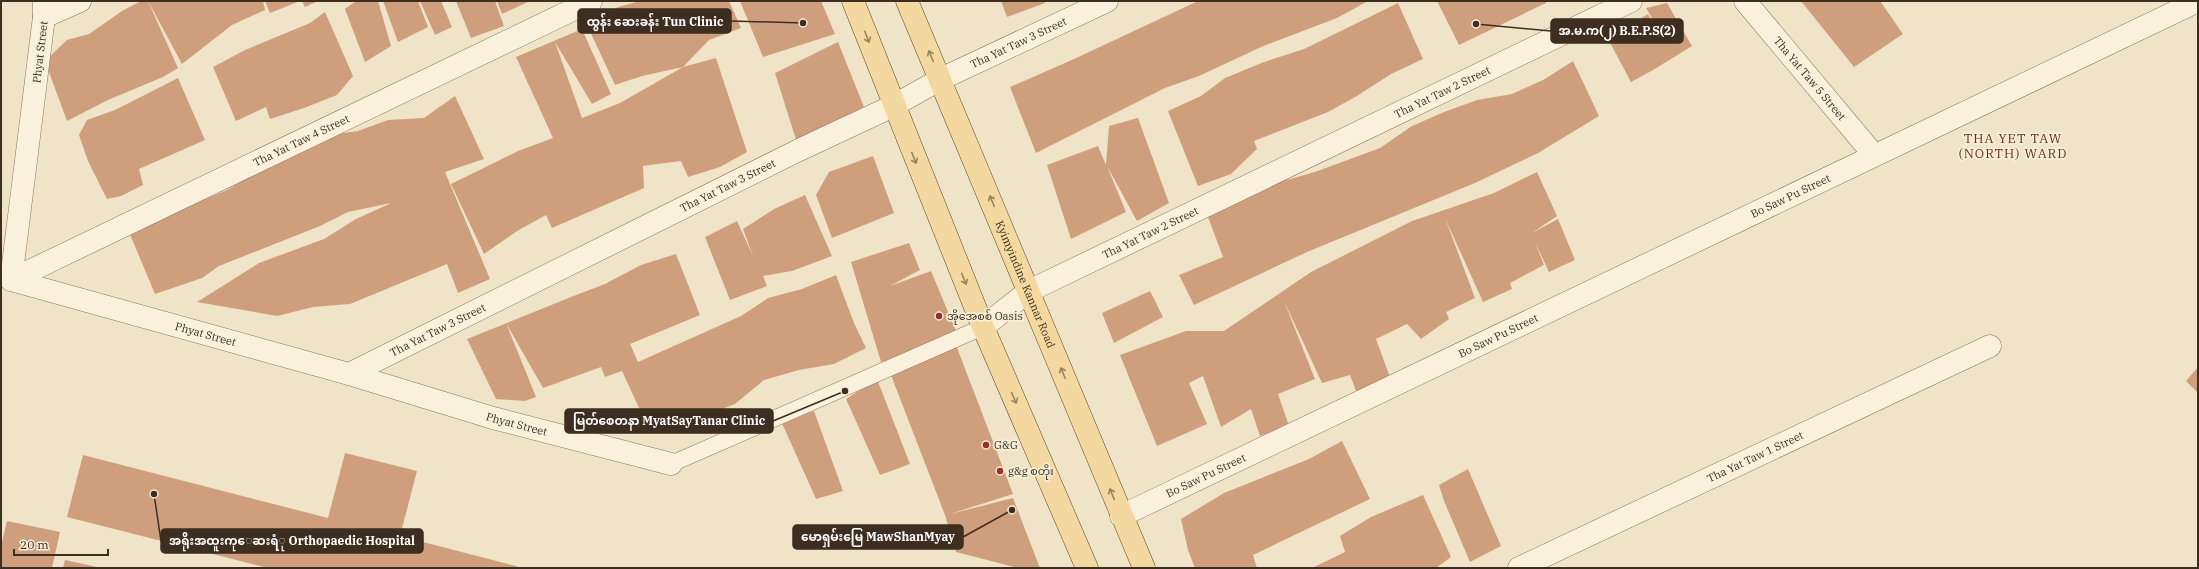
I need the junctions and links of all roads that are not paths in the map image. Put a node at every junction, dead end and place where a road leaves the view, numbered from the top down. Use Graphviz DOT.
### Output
graph roads {
  1 [pos="80,1"];
  2 [pos="591,1"];
  3 [pos="853,1"];
  4 [pos="907,1"];
  5 [pos="1107,1"];
  6 [pos="1631,1"];
  7 [pos="1745,1"];
  8 [pos="2198,1"];
  9 [pos="44,9"];
  10 [pos="941,79"];
  11 [pos="893,106"];
  12 [pos="1874,155"];
  13 [pos="11,280"];
  14 [pos="1029,291"];
  15 [pos="984,327"];
  16 [pos="1990,346"];
  17 [pos="349,374"];
  18 [pos="671,464"];
  19 [pos="1121,516"];
  20 [pos="1087,568"];
  21 [pos="1144,568"];
  22 [pos="1519,568"];
  1 -- 9 [label="street"];
  2 -- 13 [label="street, Tha Yat Taw 4 Street"];
  3 -- 11 [label="main road, one-way"];
  10 -- 4 [label="main road, Kyimyindine Kannar Road, one-way"];
  5 -- 10 [label="street, Tha Yat Taw 3 Street"];
  6 -- 14 [label="street, Tha Yat Taw 2 Street"];
  7 -- 12 [label="street, Tha Yat Taw 5 Street"];
  8 -- 12 [label="street, Bo Saw Pu Street"];
  9 -- 13 [label="street, Phyat Street"];
  10 -- 11 [label="street, Tha Yat Taw 3 Street"];
  14 -- 10 [label="main road, Kyimyindine Kannar Road, one-way"];
  11 -- 15 [label="main road, one-way"];
  11 -- 17 [label="street, Tha Yat Taw 3 Street"];
  12 -- 19 [label="street, Bo Saw Pu Street"];
  13 -- 17 [label="street, Phyat Street"];
  14 -- 15 [label="street, Tha Yat Taw 2 Street"];
  19 -- 14 [label="main road, Kyimyindine Kannar Road, one-way"];
  15 -- 18 [label="lane, Tha Yat Taw 2 Street"];
  15 -- 20 [label="main road, one-way"];
  16 -- 22 [label="street, Tha Yat Taw 1 Street"];
  17 -- 18 [label="street, Phyat Street"];
  19 -- 21 [label="main road, Kyimyindine Kannar Road"];
}
